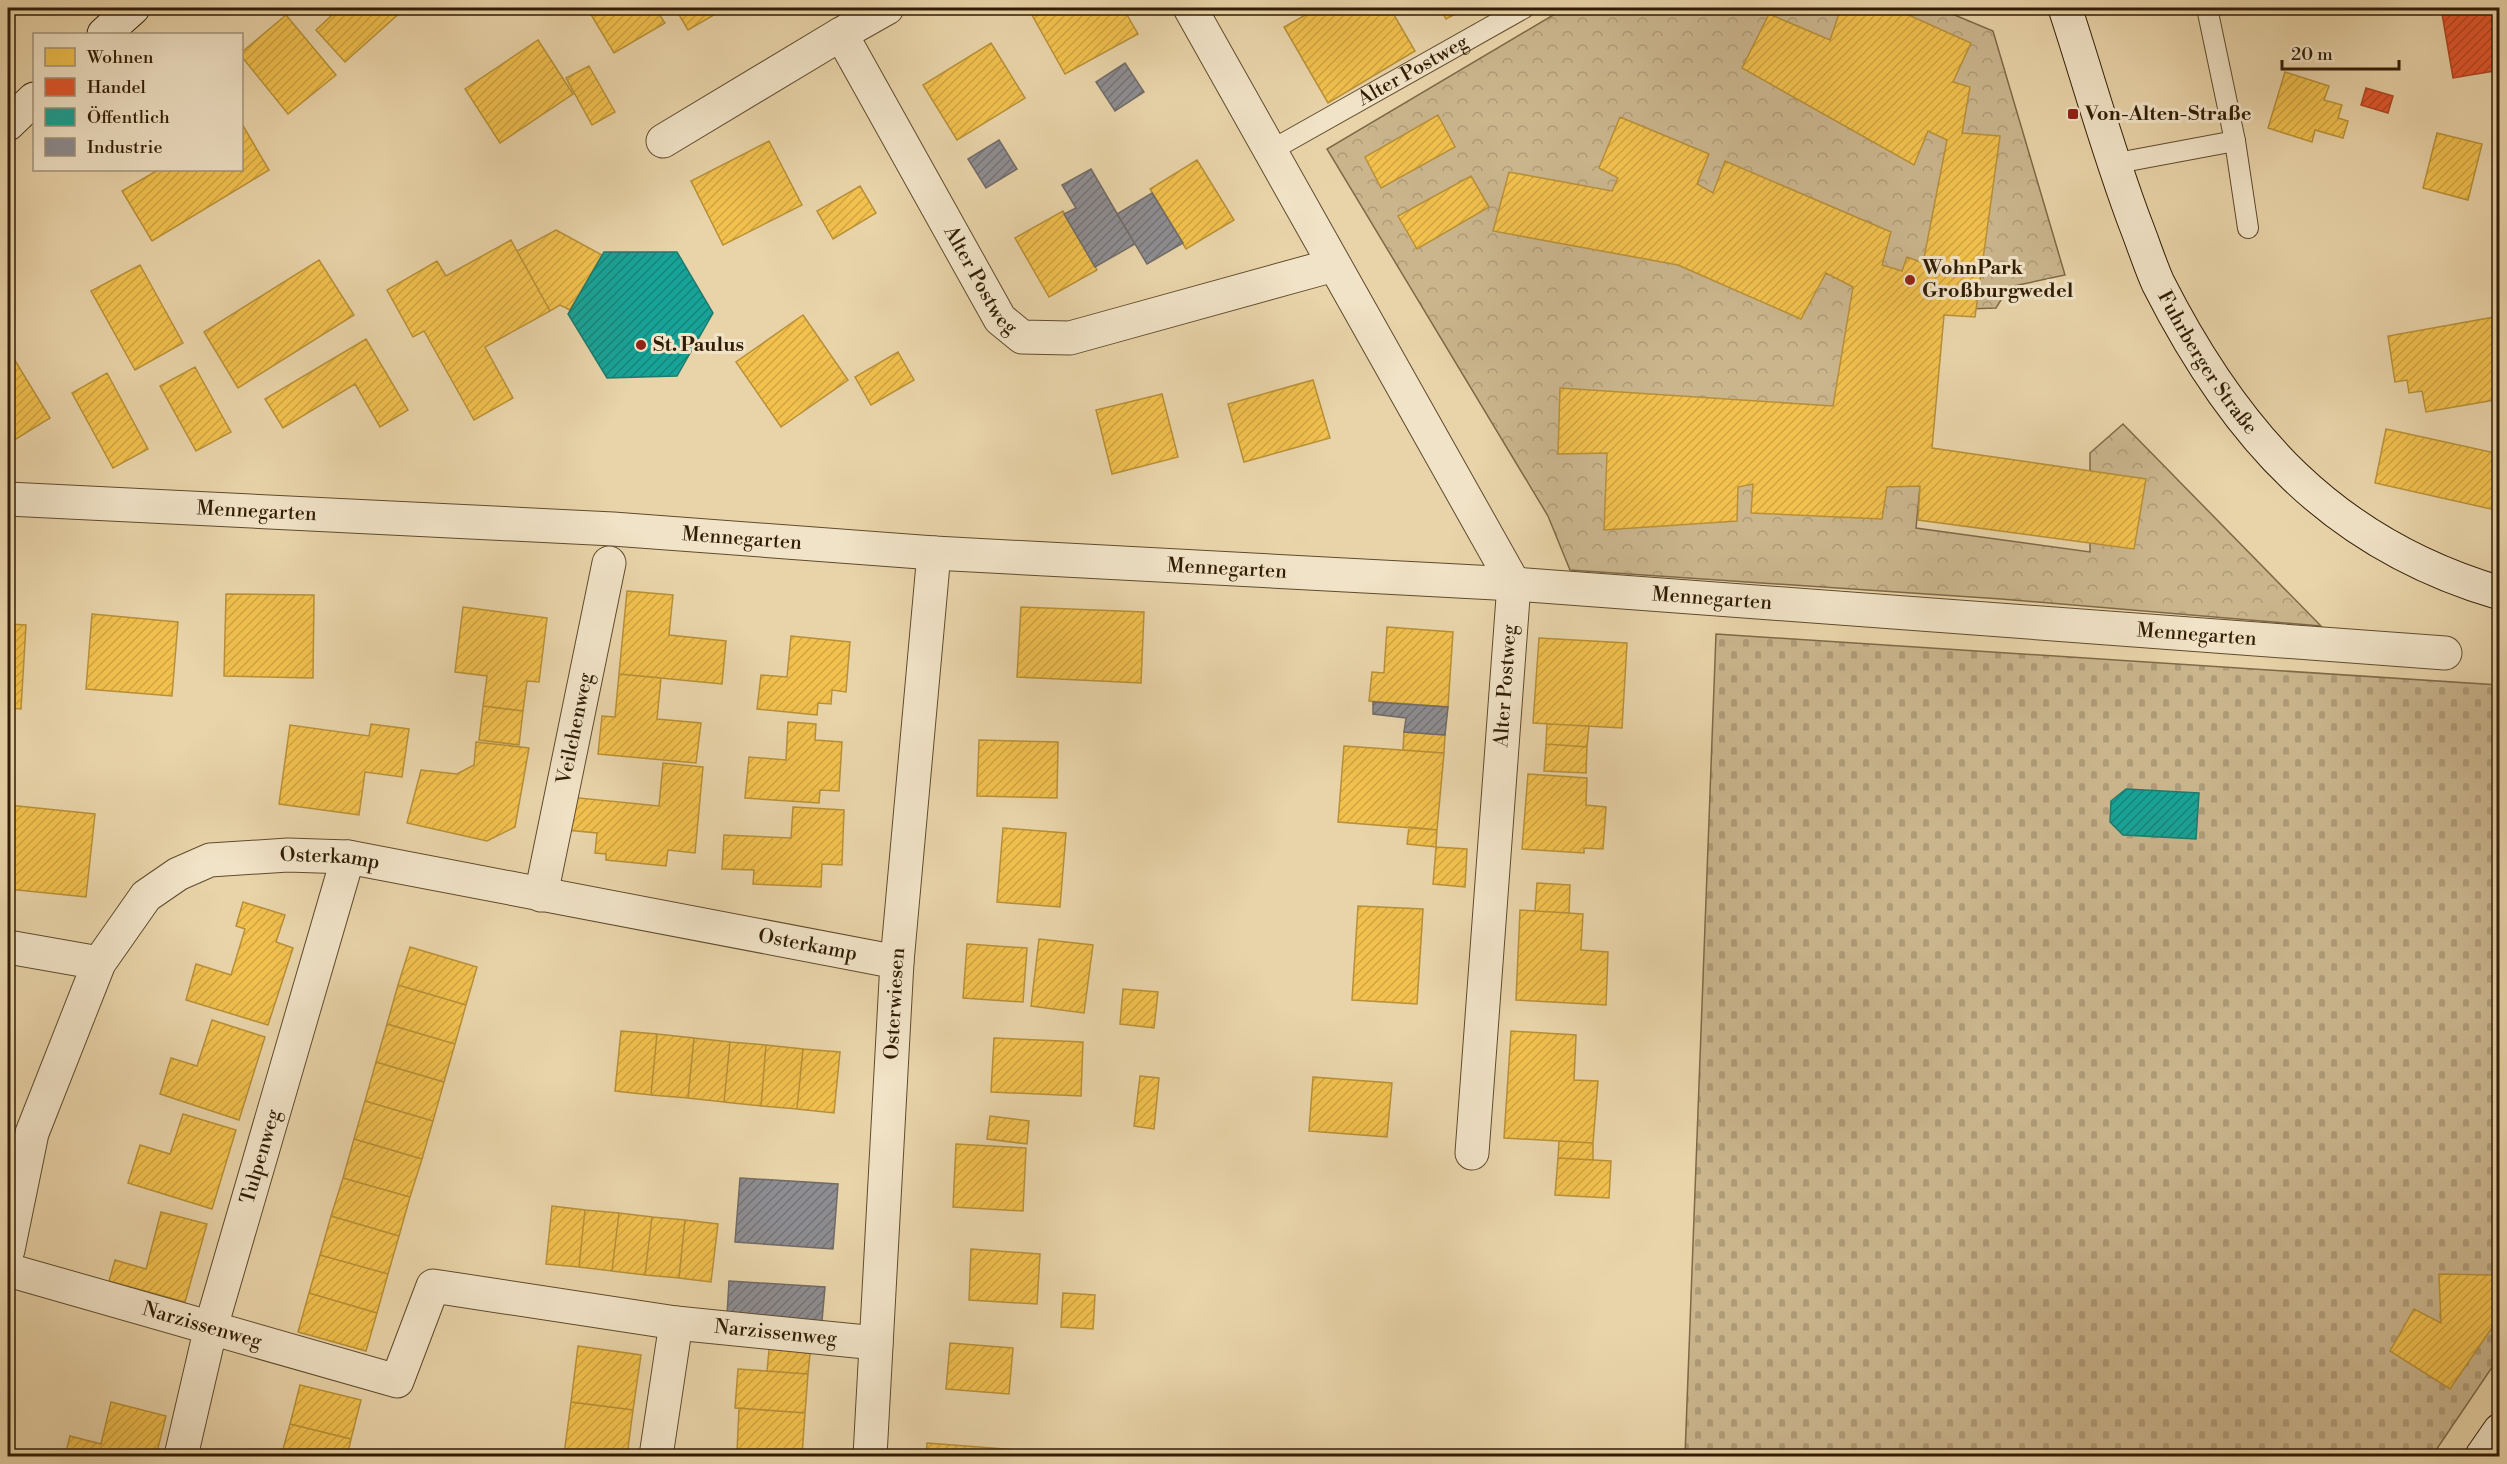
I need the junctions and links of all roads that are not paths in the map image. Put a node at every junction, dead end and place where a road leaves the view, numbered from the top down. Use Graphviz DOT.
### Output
graph roads {
  1 [pos="133,8"];
  2 [pos="887,8"];
  3 [pos="1190,8"];
  4 [pos="1524,8"];
  5 [pos="2065,8"];
  6 [pos="2207,8"];
  7 [pos="105,33"];
  8 [pos="841,33"];
  9 [pos="33,100"];
  10 [pos="8,121"];
  11 [pos="663,141"];
  12 [pos="2235,141"];
  13 [pos="1270,151"];
  14 [pos="2112,164"];
  15 [pos="2248,228"];
  16 [pos="1334,265"];
  17 [pos="8,499"];
  18 [pos="934,553"];
  19 [pos="609,563"];
  20 [pos="1514,584"];
  21 [pos="2499,594"];
  22 [pos="2445,653"];
  23 [pos="348,857"];
  24 [pos="541,895"];
  25 [pos="8,947"];
  26 [pos="897,962"];
  27 [pos="99,963"];
  28 [pos="1472,1153"];
  29 [pos="8,1250"];
  30 [pos="8,1270"];
  31 [pos="676,1323"];
  32 [pos="211,1327"];
  33 [pos="876,1343"];
  34 [pos="2499,1430"];
  35 [pos="181,1456"];
  36 [pos="656,1456"];
  37 [pos="870,1456"];
  38 [pos="2482,1456"];
  1 -- 7 [label="street"];
  2 -- 8 [label="street"];
  3 -- 13 [label="street"];
  4 -- 13 [label="lane, Alter Postweg"];
  5 -- 14 [label="street, Fuhrberger Straße"];
  6 -- 12 [label="lane"];
  8 -- 11 [label="street"];
  8 -- 16 [label="street, Alter Postweg"];
  9 -- 10 [label="street"];
  12 -- 14 [label="lane"];
  12 -- 15 [label="lane"];
  13 -- 16 [label="street"];
  14 -- 21 [label="street, Fuhrberger Straße"];
  16 -- 20 [label="street"];
  17 -- 18 [label="street, Mennegarten"];
  18 -- 20 [label="street, Mennegarten"];
  18 -- 26 [label="street, Osterwiesen"];
  19 -- 24 [label="street, Veilchenweg"];
  20 -- 22 [label="street, Mennegarten"];
  20 -- 28 [label="street, Alter Postweg"];
  23 -- 24 [label="street, Osterkamp"];
  23 -- 27 [label="street, Osterkamp"];
  23 -- 32 [label="street, Tulpenweg"];
  24 -- 26 [label="street, Osterkamp"];
  25 -- 27 [label="street"];
  26 -- 33 [label="street, Osterwiesen"];
  27 -- 29 [label="street, Osterkamp"];
  30 -- 32 [label="street, Narzissenweg"];
  31 -- 32 [label="street, Narzissenweg"];
  31 -- 33 [label="street, Narzissenweg"];
  31 -- 36 [label="street"];
  32 -- 35 [label="street, Tulpenweg"];
  33 -- 37 [label="street, Osterwiesen"];
  34 -- 38 [label="street"];
}
